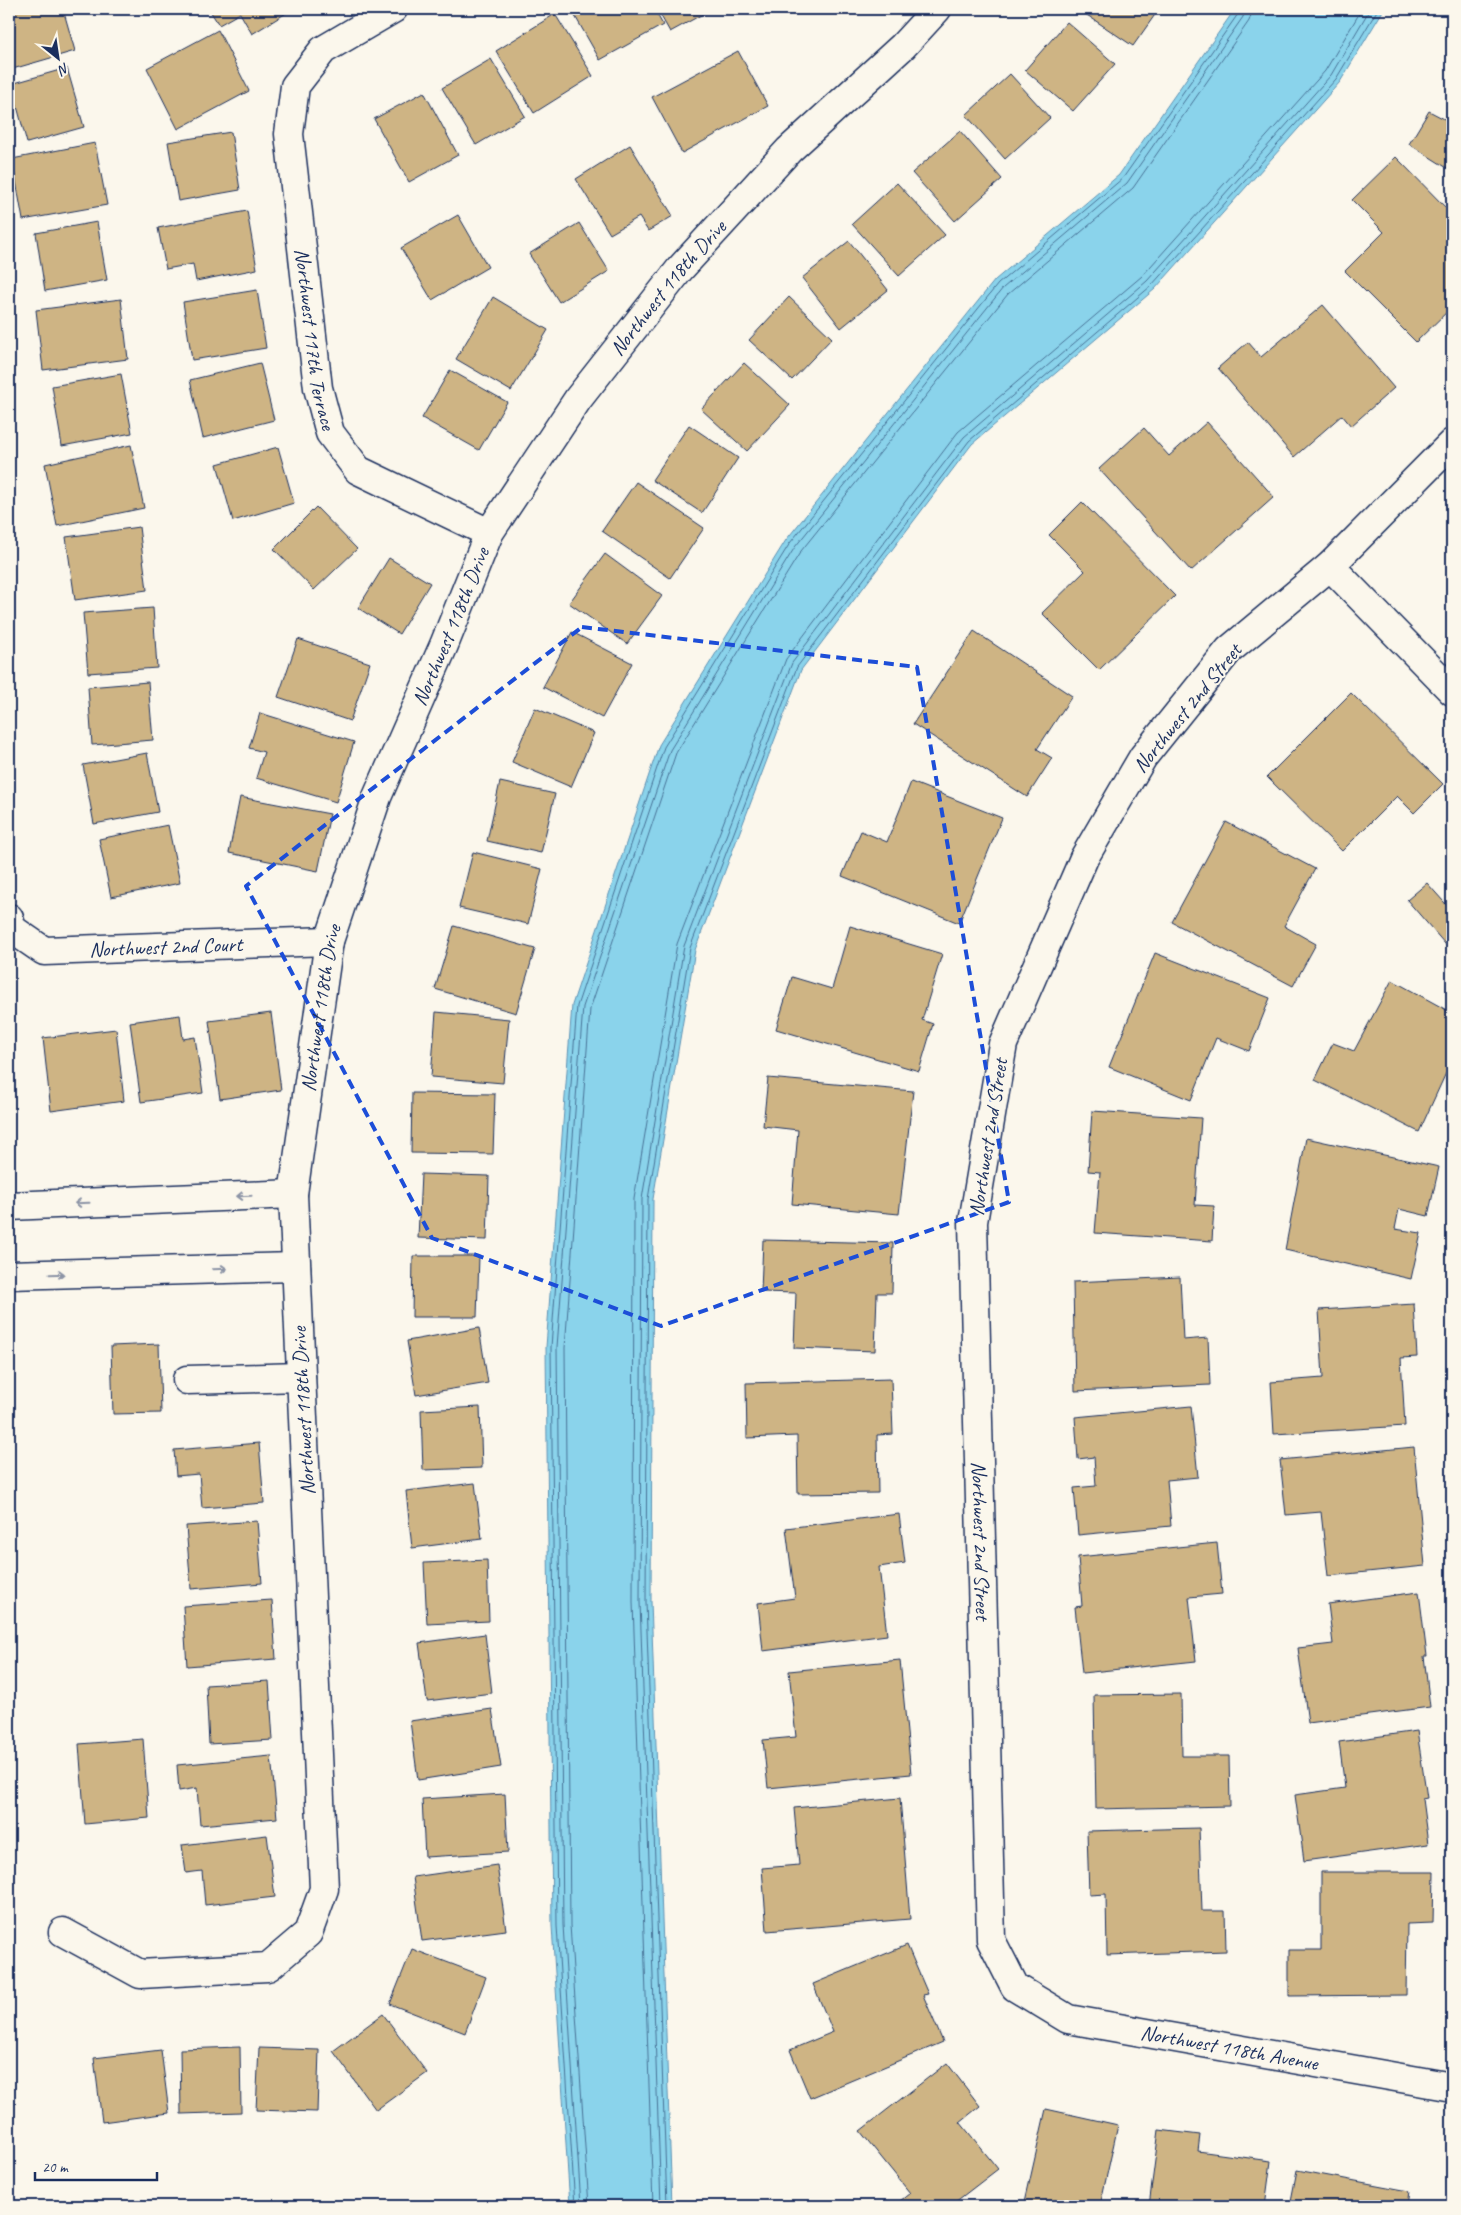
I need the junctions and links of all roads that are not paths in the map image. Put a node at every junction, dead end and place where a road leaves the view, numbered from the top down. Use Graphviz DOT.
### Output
graph roads {
  1 [pos="393,9"];
  2 [pos="937,9"];
  3 [pos="1452,444"];
  4 [pos="489,533"];
  5 [pos="1330,566"];
  6 [pos="1452,691"];
  7 [pos="10,924"];
  8 [pos="329,941"];
  9 [pos="293,1194"];
  10 [pos="9,1206"];
  11 [pos="296,1267"];
  12 [pos="9,1275"];
  13 [pos="301,1377"];
  14 [pos="187,1380"];
  15 [pos="62,1932"];
  16 [pos="1015,1987"];
  17 [pos="1452,2087"];
  1 -- 4 [label="street, Northwest 117th Terrace"];
  2 -- 4 [label="street, Northwest 118th Drive"];
  3 -- 5 [label="street, Northwest 2nd Street"];
  4 -- 8 [label="street, Northwest 118th Drive"];
  5 -- 6 [label="street"];
  5 -- 16 [label="street, Northwest 2nd Street"];
  7 -- 8 [label="street, Northwest 2nd Court"];
  8 -- 9 [label="street, Northwest 118th Drive"];
  9 -- 10 [label="street, one-way"];
  9 -- 11 [label="street, Northwest 118th Drive"];
  12 -- 11 [label="street, one-way"];
  11 -- 13 [label="street, Northwest 118th Drive"];
  13 -- 14 [label="street"];
  13 -- 15 [label="street, Northwest 118th Drive"];
  16 -- 17 [label="street, Northwest 118th Avenue"];
}
